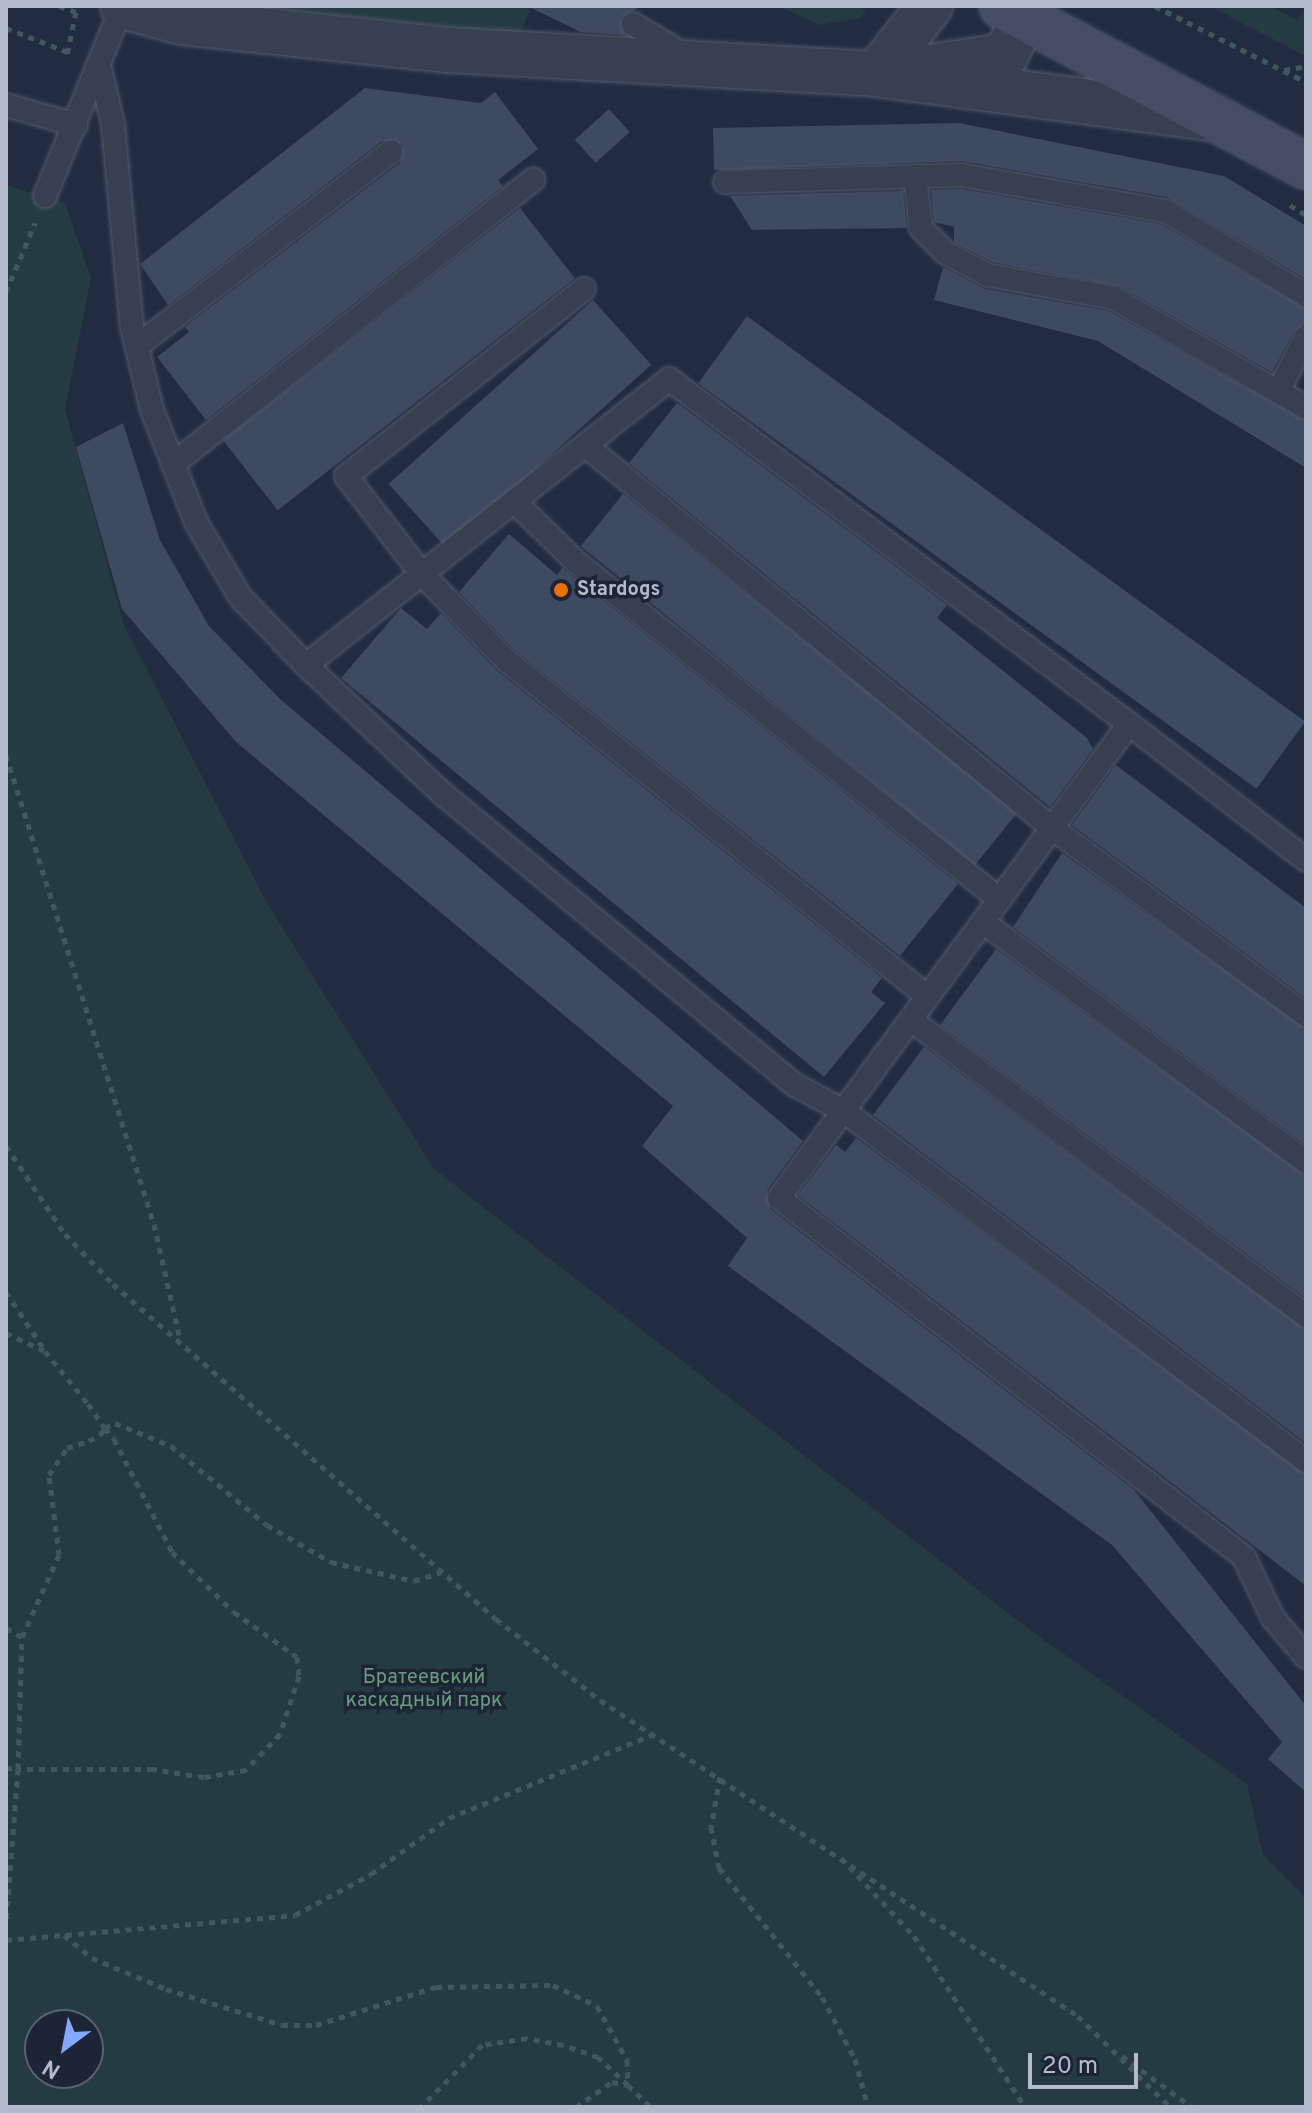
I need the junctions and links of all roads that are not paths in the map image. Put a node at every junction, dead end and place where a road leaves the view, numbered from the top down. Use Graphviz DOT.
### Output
graph roads {
  1 [pos="123,6"];
  2 [pos="930,6"];
  3 [pos="1014,11"];
  4 [pos="633,24"];
  5 [pos="100,69"];
  6 [pos="711,70"];
  7 [pos="876,74"];
  8 [pos="6,105"];
  9 [pos="1223,119"];
  10 [pos="76,125"];
  11 [pos="391,152"];
  12 [pos="1306,166"];
  13 [pos="915,176"];
  14 [pos="533,180"];
  15 [pos="725,182"];
  16 [pos="45,196"];
  17 [pos="584,289"];
  18 [pos="1306,295"];
  19 [pos="1306,337"];
  20 [pos="137,346"];
  21 [pos="1279,390"];
  22 [pos="1306,407"];
  23 [pos="585,445"];
  24 [pos="173,464"];
  25 [pos="514,501"];
  26 [pos="422,574"];
  27 [pos="306,665"];
  28 [pos="1129,724"];
  29 [pos="1052,828"];
  30 [pos="1306,860"];
  31 [pos="999,899"];
  32 [pos="983,922"];
  33 [pos="928,997"];
  34 [pos="1306,1015"];
  35 [pos="911,1020"];
  36 [pos="844,1111"];
  37 [pos="1306,1162"];
  38 [pos="1306,1316"];
  39 [pos="1306,1461"];
  40 [pos="1306,1657"];
  1 -- 5 [label="lane"];
  1 -- 6 [label="street"];
  2 -- 7 [label="street"];
  3 -- 7 [label="street"];
  3 -- 9 [label="main road"];
  4 -- 6 [label="lane"];
  5 -- 10 [label="lane"];
  5 -- 20 [label="lane"];
  6 -- 7 [label="street"];
  7 -- 9 [label="street"];
  8 -- 10 [label="lane"];
  9 -- 12 [label="main road"];
  10 -- 16 [label="lane"];
  11 -- 20 [label="lane"];
  13 -- 15 [label="lane"];
  13 -- 18 [label="lane"];
  13 -- 21 [label="lane"];
  14 -- 24 [label="lane"];
  17 -- 26 [label="lane"];
  19 -- 21 [label="lane"];
  20 -- 24 [label="lane"];
  21 -- 22 [label="lane"];
  23 -- 25 [label="lane"];
  23 -- 28 [label="lane"];
  23 -- 29 [label="lane"];
  24 -- 27 [label="lane"];
  25 -- 26 [label="lane"];
  25 -- 31 [label="lane"];
  26 -- 27 [label="lane"];
  26 -- 33 [label="lane"];
  27 -- 36 [label="lane"];
  28 -- 29 [label="lane"];
  28 -- 30 [label="lane"];
  29 -- 31 [label="lane"];
  29 -- 34 [label="lane"];
  31 -- 32 [label="lane"];
  32 -- 33 [label="lane"];
  32 -- 37 [label="lane"];
  33 -- 35 [label="lane"];
  35 -- 36 [label="lane"];
  35 -- 38 [label="lane"];
  36 -- 39 [label="lane"];
  36 -- 40 [label="lane"];
}
